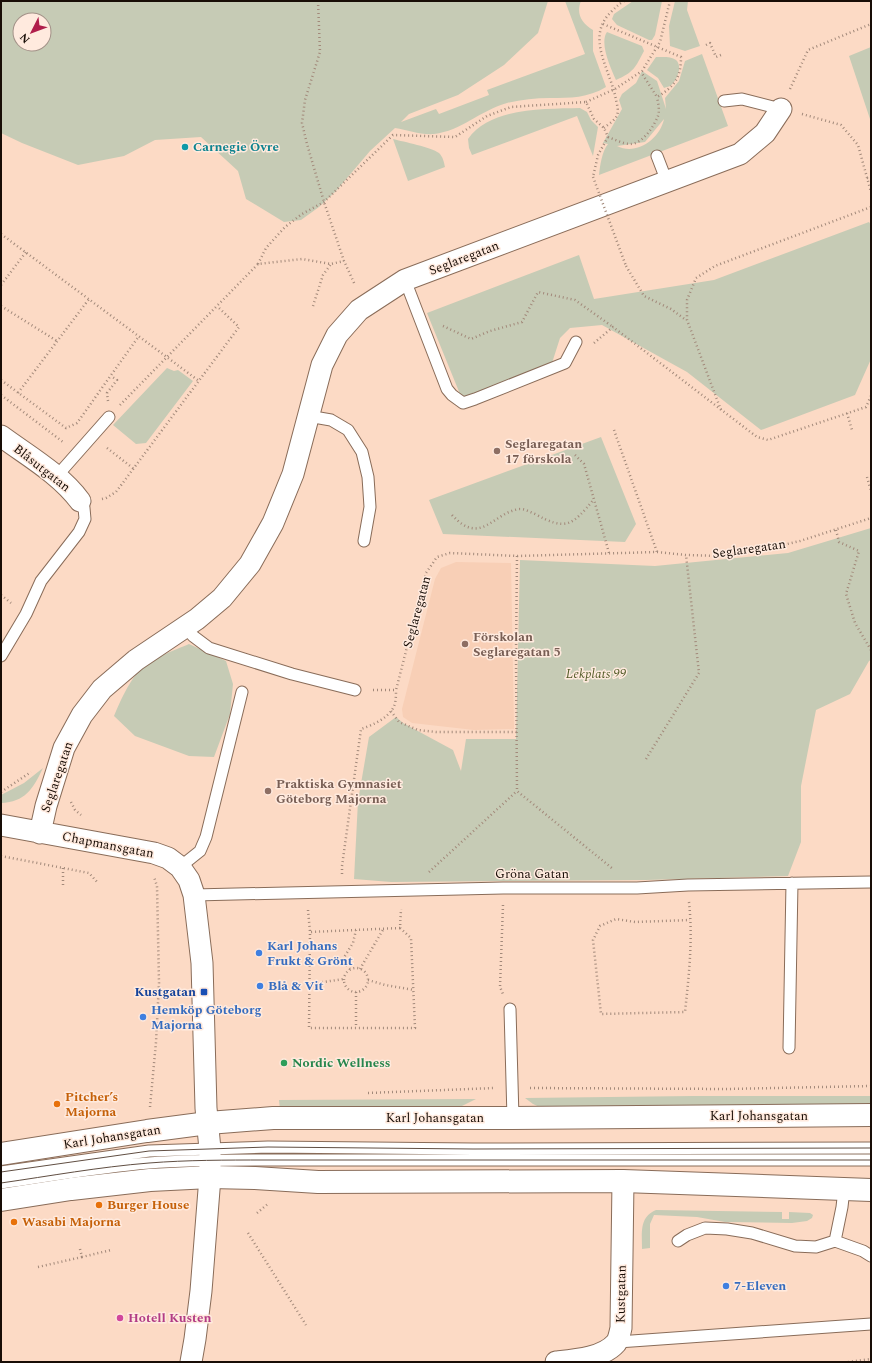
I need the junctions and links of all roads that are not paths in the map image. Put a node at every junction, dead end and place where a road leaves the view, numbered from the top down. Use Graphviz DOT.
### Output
graph roads {
  1 [pos="724,101"];
  2 [pos="781,109"];
  3 [pos="657,156"];
  4 [pos="667,182"];
  5 [pos="405,280"];
  6 [pos="576,342"];
  7 [pos="308,416"];
  8 [pos="109,417"];
  9 [pos="1,436"];
  10 [pos="56,477"];
  11 [pos="80,501"];
  12 [pos="364,541"];
  13 [pos="184,627"];
  14 [pos="1,656"];
  15 [pos="356,690"];
  16 [pos="242,692"];
  17 [pos="1,825"];
  18 [pos="40,833"];
  19 [pos="180,867"];
  20 [pos="871,882"];
  21 [pos="792,883"];
  22 [pos="194,895"];
  23 [pos="510,1009"];
  24 [pos="789,1048"];
  25 [pos="871,1116"];
  26 [pos="513,1118"];
  27 [pos="208,1123"];
  28 [pos="871,1148"];
  29 [pos="1,1154"];
  30 [pos="871,1160"];
  31 [pos="210,1162"];
  32 [pos="1,1172"];
  33 [pos="622,1181"];
  34 [pos="1,1183"];
  35 [pos="861,1191"];
  36 [pos="1,1200"];
  37 [pos="835,1241"];
  38 [pos="678,1242"];
  39 [pos="871,1256"];
  40 [pos="871,1324"];
  41 [pos="618,1342"];
  42 [pos="191,1362"];
  43 [pos="556,1362"];
  1 -- 2 [label="lane"];
  2 -- 4 [label="street, Seglaregatan"];
  3 -- 4 [label="lane"];
  4 -- 5 [label="street, Seglaregatan"];
  5 -- 6 [label="lane"];
  5 -- 7 [label="street, Seglaregatan"];
  7 -- 12 [label="lane"];
  7 -- 13 [label="street, Seglaregatan"];
  8 -- 10 [label="lane"];
  9 -- 10 [label="street, Blåsutgatan"];
  10 -- 11 [label="street, Blåsutgatan"];
  11 -- 14 [label="lane"];
  13 -- 15 [label="lane"];
  13 -- 18 [label="street, Seglaregatan"];
  16 -- 19 [label="lane"];
  17 -- 18 [label="street, Chapmansgatan"];
  18 -- 19 [label="street, Chapmansgatan"];
  19 -- 22 [label="street, Chapmansgatan"];
  20 -- 21 [label="lane, Gröna Gatan"];
  21 -- 22 [label="lane, Gröna Gatan"];
  21 -- 24 [label="lane"];
  22 -- 27 [label="street"];
  23 -- 26 [label="lane"];
  25 -- 26 [label="street, Karl Johansgatan"];
  26 -- 27 [label="street, Karl Johansgatan"];
  27 -- 29 [label="street, Karl Johansgatan"];
  27 -- 31 [label="street"];
  28 -- 31 [label="lane"];
  30 -- 31 [label="lane"];
  31 -- 32 [label="lane"];
  31 -- 33 [label="street"];
  31 -- 34 [label="lane"];
  31 -- 36 [label="street"];
  31 -- 42 [label="street"];
  33 -- 35 [label="street"];
  33 -- 41 [label="street, Kustgatan"];
  35 -- 37 [label="lane"];
  37 -- 38 [label="lane"];
  37 -- 39 [label="lane"];
  40 -- 41 [label="lane"];
  41 -- 43 [label="street, Kustgatan"];
}
